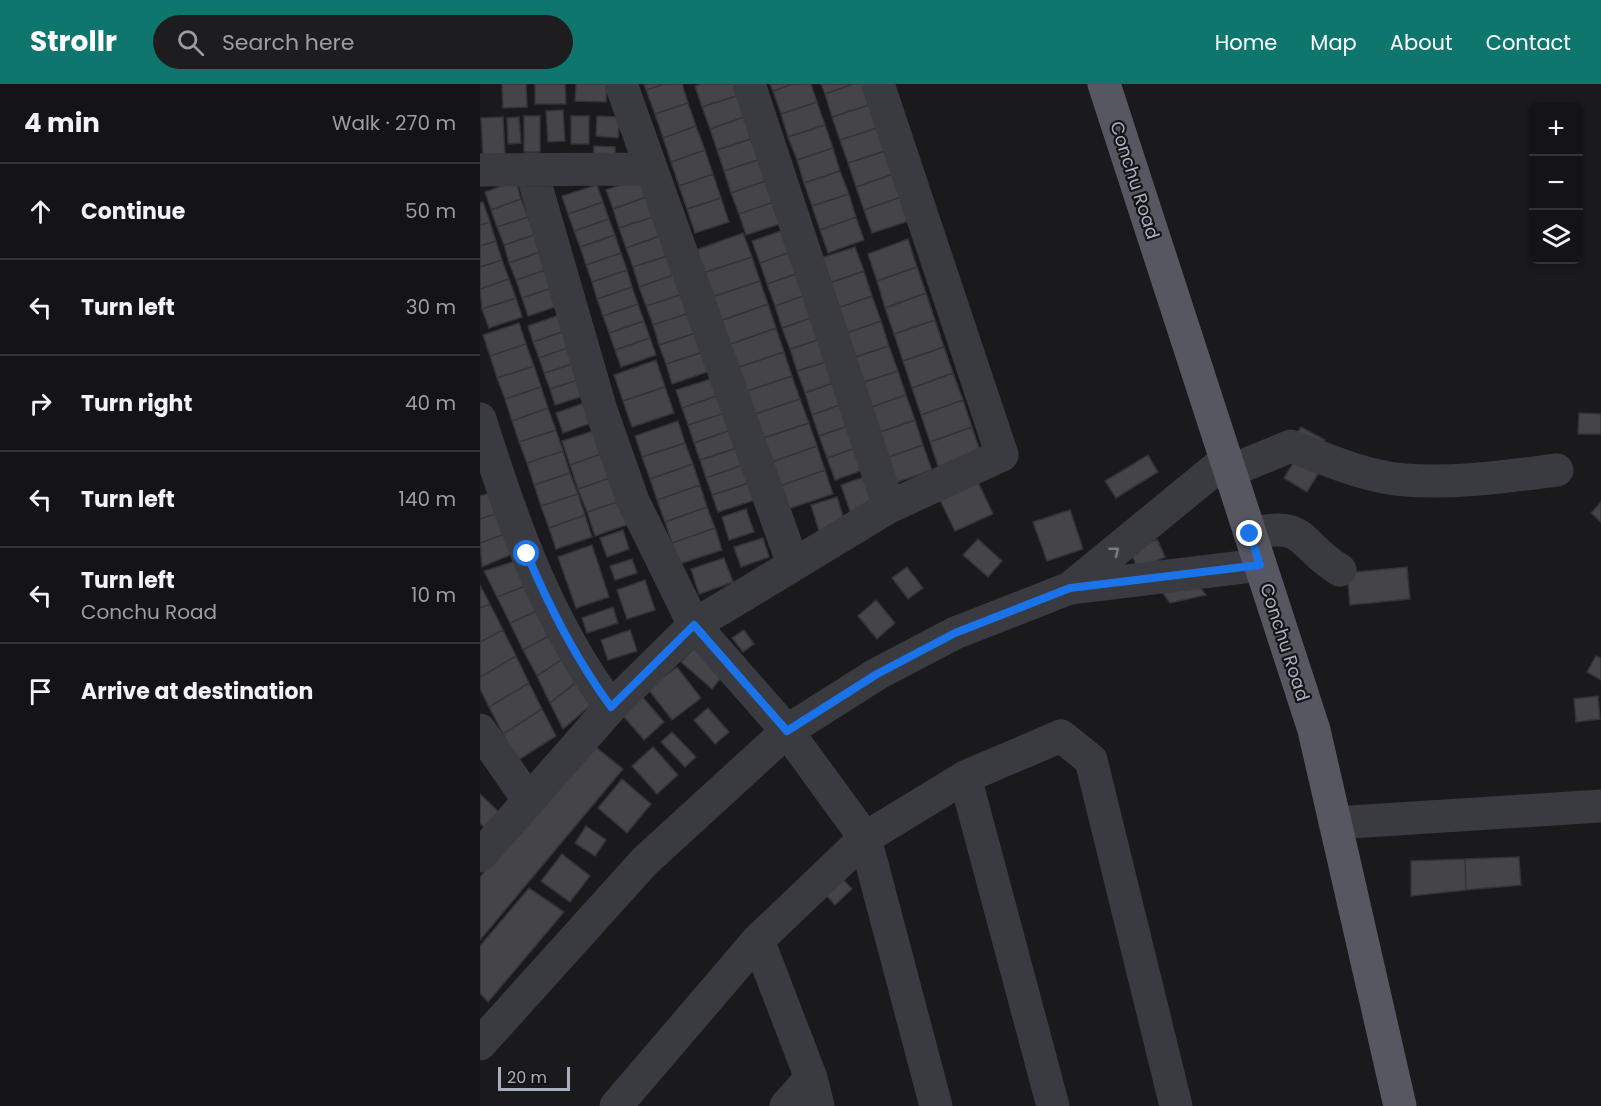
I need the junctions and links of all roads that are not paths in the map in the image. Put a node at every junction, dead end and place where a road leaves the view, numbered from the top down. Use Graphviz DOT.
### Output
graph roads {
  1 [pos="621,84"];
  2 [pos="748,84"];
  3 [pos="878,84"];
  4 [pos="1104,84"];
  5 [pos="650,169"];
  6 [pos="480,170"];
  7 [pos="531,170"];
  8 [pos="480,419"];
  9 [pos="1228,466"];
  10 [pos="1557,470"];
  11 [pos="889,507"];
  12 [pos="1250,534"];
  13 [pos="793,564"];
  14 [pos="1260,565"];
  15 [pos="1340,570"];
  16 [pos="1070,588"];
  17 [pos="694,625"];
  18 [pos="611,707"];
  19 [pos="480,730"];
  20 [pos="787,731"];
  21 [pos="965,777"];
  22 [pos="529,801"];
  23 [pos="1601,806"];
  24 [pos="1335,823"];
  25 [pos="865,838"];
  26 [pos="480,856"];
  27 [pos="758,940"];
  28 [pos="480,1044"];
  29 [pos="815,1092"];
  30 [pos="616,1106"];
  31 [pos="786,1106"];
  32 [pos="936,1106"];
  33 [pos="1053,1106"];
  34 [pos="1176,1106"];
  35 [pos="1400,1106"];
  1 -- 5 [label="street"];
  2 -- 11 [label="street"];
  3 -- 11 [label="street"];
  4 -- 9 [label="main road, Conchu Road"];
  5 -- 7 [label="street"];
  5 -- 13 [label="street"];
  6 -- 7 [label="street"];
  7 -- 17 [label="street"];
  8 -- 18 [label="street"];
  9 -- 10 [label="street"];
  9 -- 12 [label="main road, Conchu Road"];
  16 -- 9 [label="street, one-way"];
  11 -- 13 [label="street"];
  12 -- 14 [label="main road, Conchu Road"];
  12 -- 15 [label="street"];
  13 -- 17 [label="street"];
  14 -- 16 [label="street"];
  14 -- 24 [label="main road, Conchu Road"];
  16 -- 20 [label="street"];
  17 -- 18 [label="street"];
  17 -- 20 [label="street"];
  18 -- 22 [label="street"];
  19 -- 22 [label="street"];
  20 -- 25 [label="street"];
  20 -- 28 [label="street"];
  21 -- 25 [label="street"];
  21 -- 33 [label="street"];
  21 -- 34 [label="street"];
  22 -- 26 [label="street"];
  23 -- 24 [label="street"];
  24 -- 35 [label="main road, Conchu Road"];
  25 -- 27 [label="street"];
  25 -- 32 [label="street"];
  27 -- 29 [label="street"];
  27 -- 30 [label="street"];
  29 -- 31 [label="street"];
}
